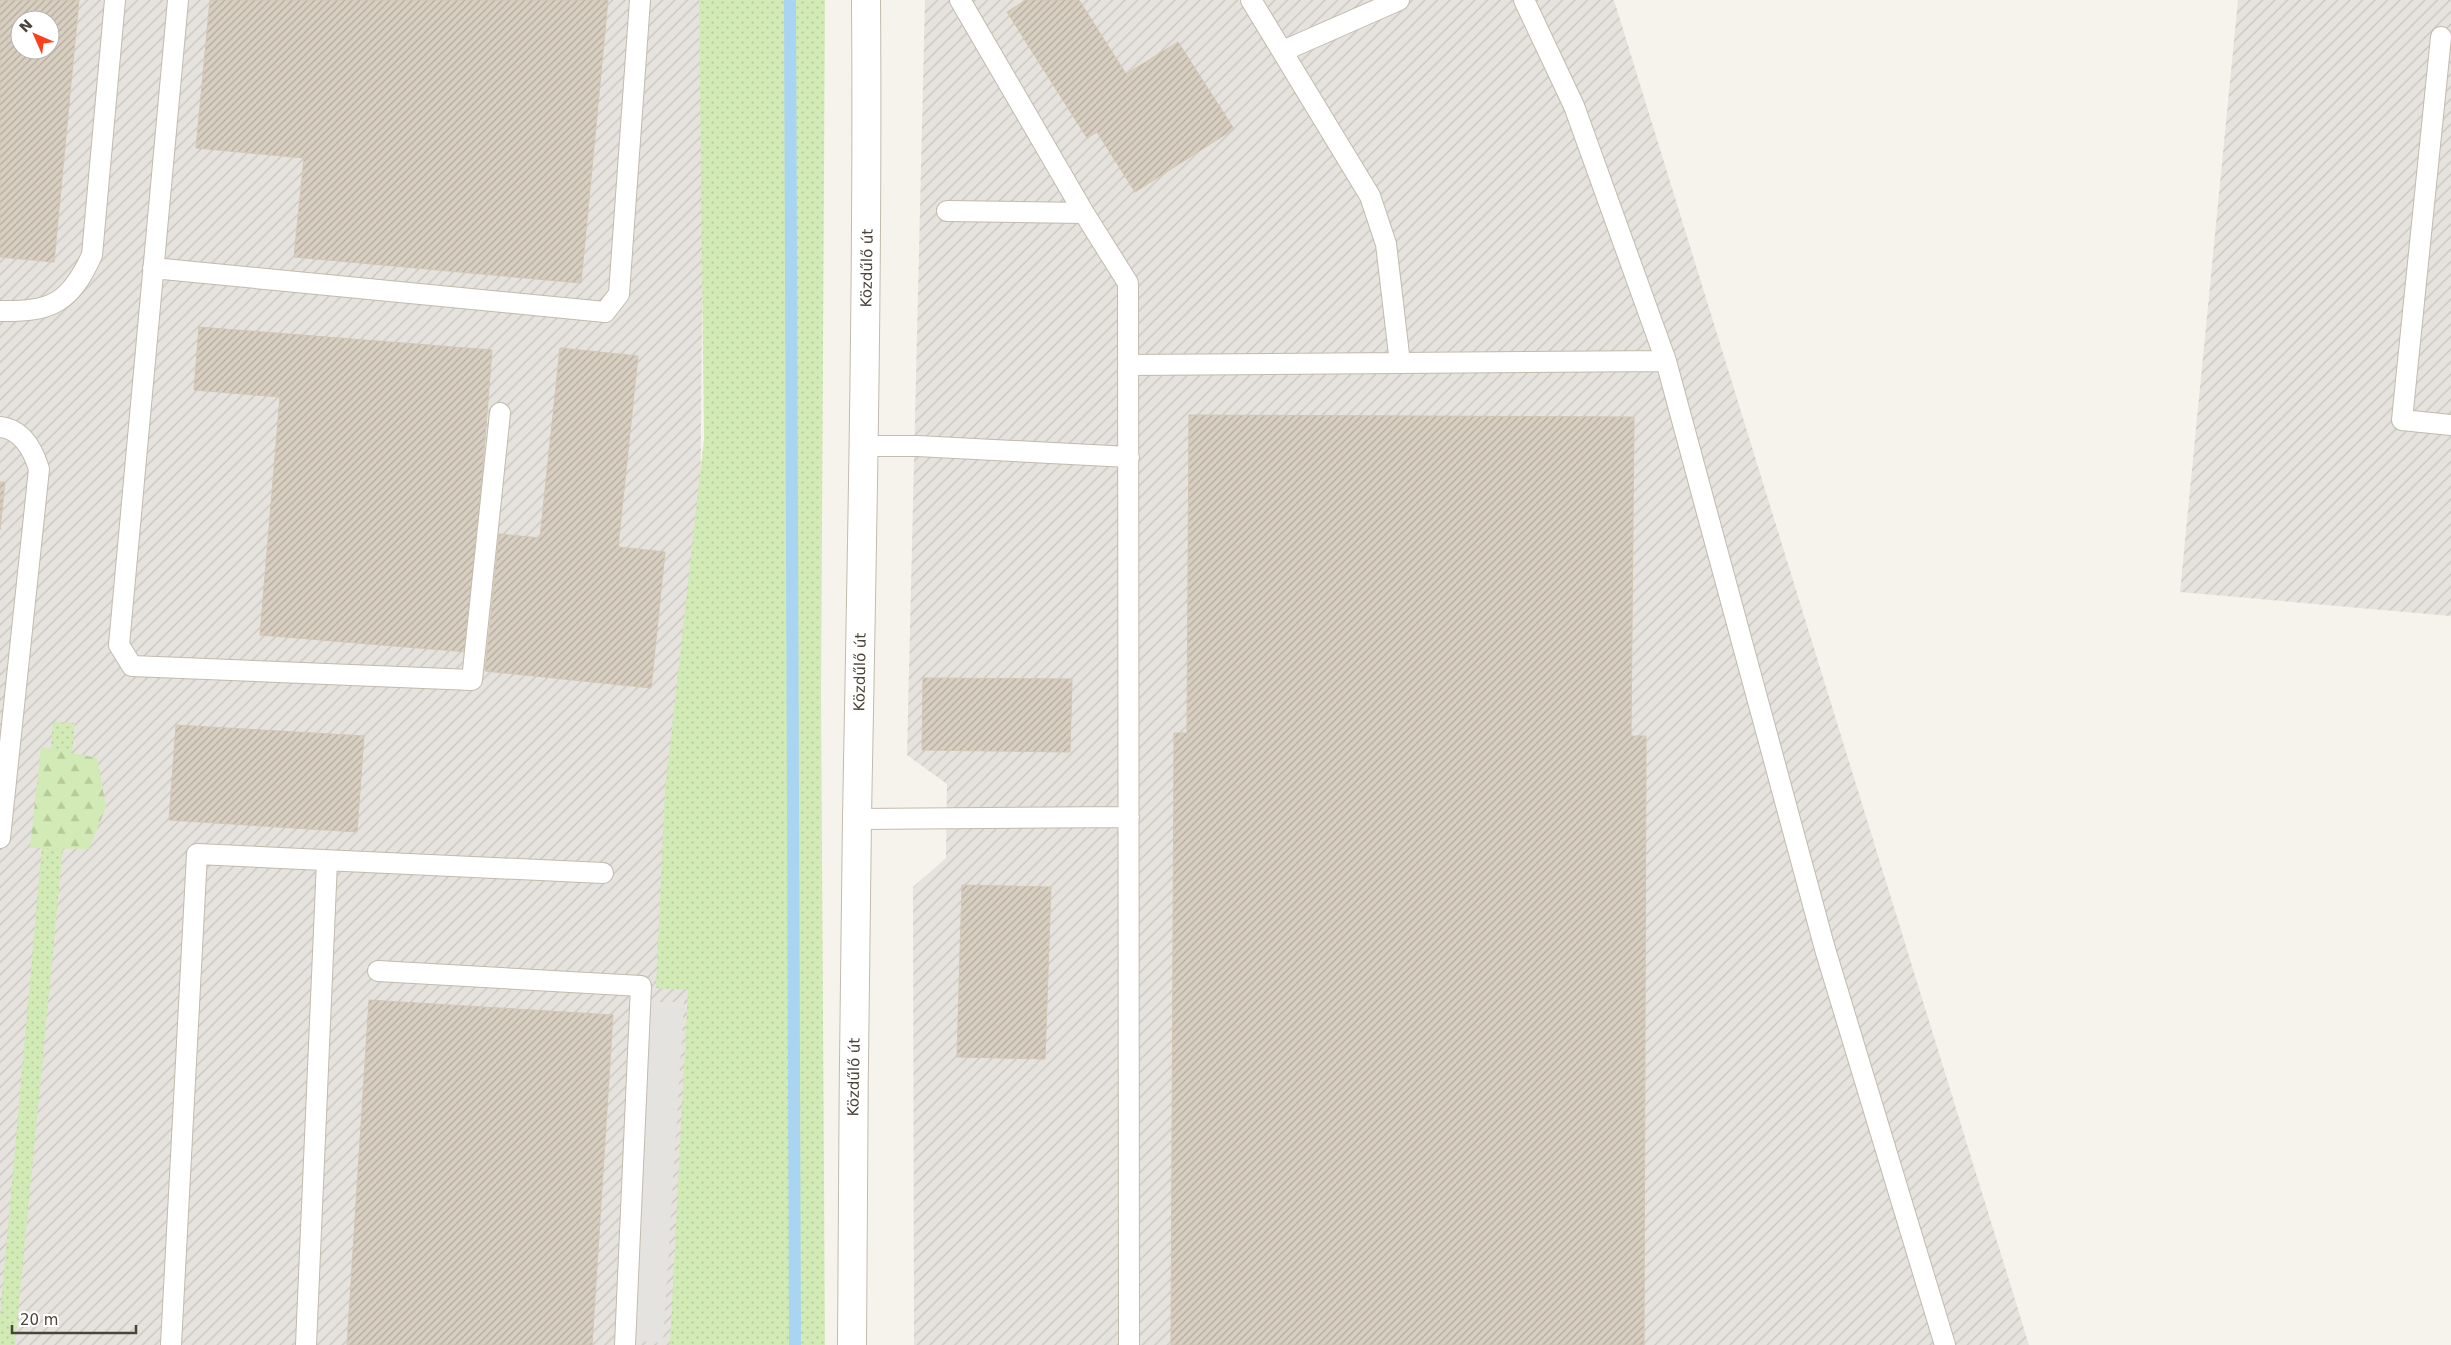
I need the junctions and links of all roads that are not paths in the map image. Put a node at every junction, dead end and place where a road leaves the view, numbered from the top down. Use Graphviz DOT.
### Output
graph roads {
  1 [pos="115,0"];
  2 [pos="178,0"];
  3 [pos="640,0"];
  4 [pos="866,0"];
  5 [pos="960,0"];
  6 [pos="1251,0"];
  7 [pos="1399,0"];
  8 [pos="1524,0"];
  9 [pos="2441,37"];
  10 [pos="1284,51"];
  11 [pos="947,211"];
  12 [pos="1084,213"];
  13 [pos="153,268"];
  14 [pos="0,311"];
  15 [pos="1666,361"];
  16 [pos="1400,363"];
  17 [pos="1129,365"];
  18 [pos="500,413"];
  19 [pos="2451,425"];
  20 [pos="0,426"];
  21 [pos="865,446"];
  22 [pos="1129,457"];
  23 [pos="1129,817"];
  24 [pos="857,819"];
  25 [pos="0,838"];
  26 [pos="327,861"];
  27 [pos="603,873"];
  28 [pos="378,971"];
  29 [pos="171,1345"];
  30 [pos="306,1345"];
  31 [pos="625,1345"];
  32 [pos="852,1345"];
  33 [pos="1129,1345"];
  34 [pos="1945,1345"];
  1 -- 14 [label="lane"];
  2 -- 13 [label="lane"];
  3 -- 13 [label="lane"];
  4 -- 21 [label="street, Közdűlő út"];
  5 -- 12 [label="lane"];
  6 -- 10 [label="lane"];
  7 -- 10 [label="lane"];
  8 -- 15 [label="lane"];
  9 -- 19 [label="lane"];
  10 -- 16 [label="lane"];
  11 -- 12 [label="lane"];
  12 -- 17 [label="lane"];
  13 -- 18 [label="lane"];
  15 -- 16 [label="lane"];
  15 -- 34 [label="lane"];
  16 -- 17 [label="lane"];
  17 -- 22 [label="lane"];
  20 -- 25 [label="lane"];
  21 -- 22 [label="lane"];
  21 -- 24 [label="street, Közdűlő út"];
  22 -- 23 [label="lane"];
  23 -- 24 [label="lane"];
  23 -- 33 [label="lane"];
  24 -- 32 [label="street, Közdűlő út"];
  26 -- 27 [label="lane"];
  26 -- 29 [label="lane"];
  26 -- 30 [label="lane"];
  28 -- 31 [label="lane"];
}
